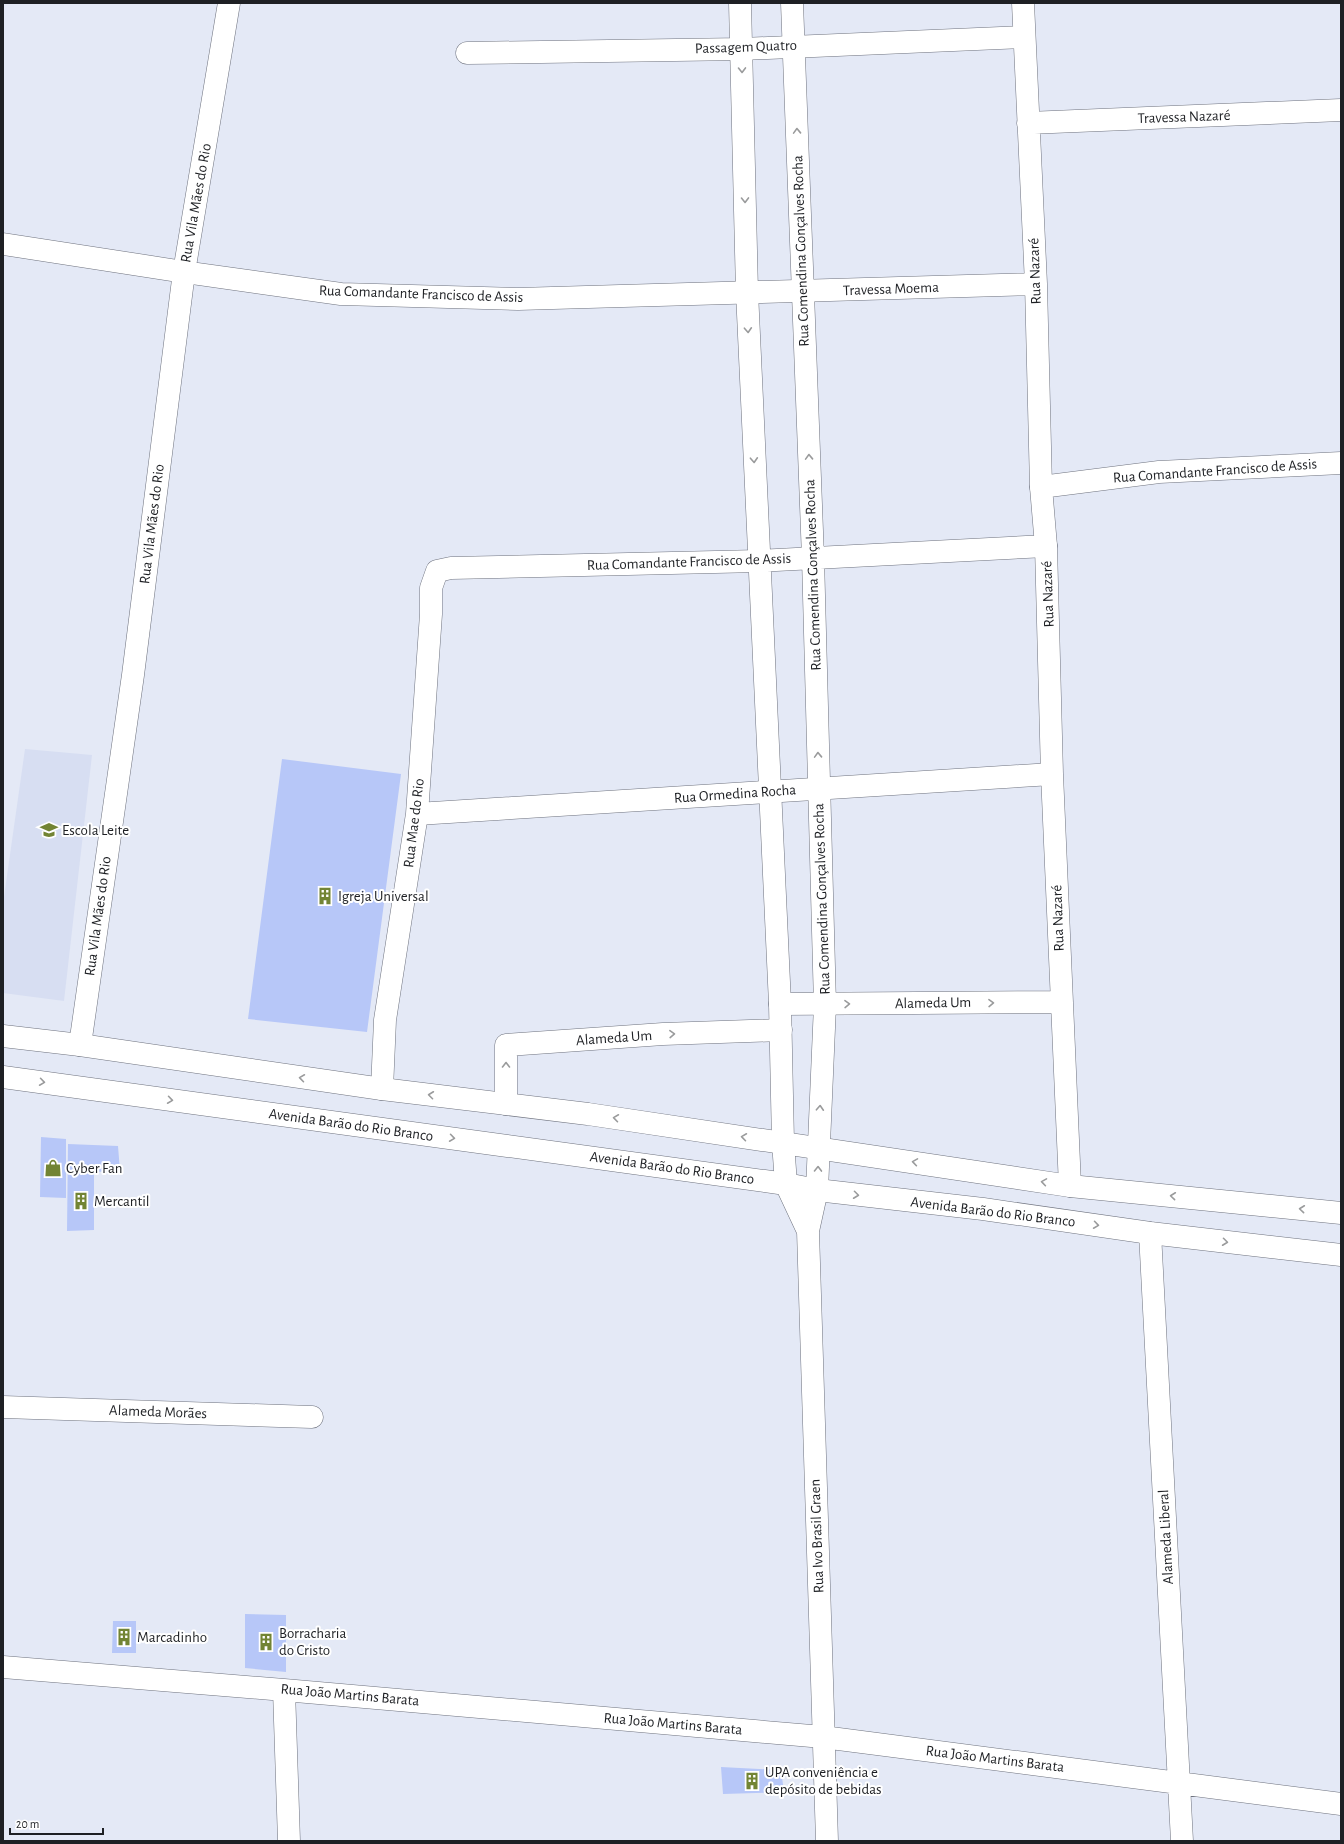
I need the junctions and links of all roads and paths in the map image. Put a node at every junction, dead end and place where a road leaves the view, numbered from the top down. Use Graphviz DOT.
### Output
graph roads {
  1 [pos="229,3"];
  2 [pos="740,3"];
  3 [pos="792,3"];
  4 [pos="1023,3"];
  5 [pos="1024,37"];
  6 [pos="794,45"];
  7 [pos="742,48"];
  8 [pos="467,53"];
  9 [pos="1341,110"];
  10 [pos="1028,123"];
  11 [pos="3,244"];
  12 [pos="184,272"];
  13 [pos="1036,284"];
  14 [pos="747,292"];
  15 [pos="802,292"];
  16 [pos="1341,463"];
  17 [pos="1041,487"];
  18 [pos="1046,546"];
  19 [pos="813,558"];
  20 [pos="759,561"];
  21 [pos="451,568"];
  22 [pos="1052,774"];
  23 [pos="819,789"];
  24 [pos="770,792"];
  25 [pos="417,814"];
  26 [pos="1062,1002"];
  27 [pos="780,1004"];
  28 [pos="826,1005"];
  29 [pos="781,1030"];
  30 [pos="3,1036"];
  31 [pos="80,1045"];
  32 [pos="3,1077"];
  33 [pos="382,1089"];
  34 [pos="506,1104"];
  35 [pos="783,1142"];
  36 [pos="818,1147"];
  37 [pos="786,1184"];
  38 [pos="1070,1186"];
  39 [pos="817,1190"];
  40 [pos="1341,1212"];
  41 [pos="808,1231"];
  42 [pos="1150,1233"];
  43 [pos="1341,1255"];
  44 [pos="3,1407"];
  45 [pos="312,1417"];
  46 [pos="3,1667"];
  47 [pos="284,1690"];
  48 [pos="823,1737"];
  49 [pos="1179,1782"];
  50 [pos="1341,1804"];
  51 [pos="289,1841"];
  52 [pos="826,1841"];
  53 [pos="1182,1841"];
  1 -- 12 [label="street, Rua Vila Mães do Rio"];
  2 -- 7 [label="street"];
  3 -- 6 [label="street, Rua Comendina Gonçalves Rocha"];
  4 -- 5 [label="street, Rua Nazaré"];
  5 -- 6 [label="street, Passagem Quatro"];
  5 -- 10 [label="street, Rua Nazaré"];
  6 -- 7 [label="street, Passagem Quatro"];
  15 -- 6 [label="street, Rua Comendina Gonçalves Rocha, one-way"];
  7 -- 8 [label="street, Passagem Quatro"];
  7 -- 14 [label="street, one-way"];
  9 -- 10 [label="street, Travessa Nazaré"];
  10 -- 13 [label="street, Rua Nazaré"];
  11 -- 12 [label="street, Rua Comandante Francisco de Assis"];
  12 -- 14 [label="street, Rua Comandante Francisco de Assis"];
  12 -- 31 [label="street, Rua Vila Mães do Rio"];
  13 -- 15 [label="street, Travessa Moema"];
  13 -- 17 [label="street, Rua Nazaré"];
  14 -- 15 [label="street, Travessa Moema"];
  14 -- 20 [label="street, one-way"];
  19 -- 15 [label="street, Rua Comendina Gonçalves Rocha, one-way"];
  16 -- 17 [label="street, Rua Comandante Francisco de Assis"];
  17 -- 18 [label="street, Rua Nazaré"];
  18 -- 19 [label="street, Rua Comandante Francisco de Assis"];
  18 -- 22 [label="street, Rua Nazaré"];
  19 -- 20 [label="street, Rua Comandante Francisco de Assis"];
  23 -- 19 [label="street, Rua Comendina Gonçalves Rocha, one-way"];
  20 -- 21 [label="street, Rua Comandante Francisco de Assis"];
  20 -- 24 [label="street"];
  21 -- 25 [label="street, Rua Mae do Rio"];
  22 -- 23 [label="street, Rua Ormedina Rocha"];
  22 -- 26 [label="street, Rua Nazaré"];
  23 -- 24 [label="street, Rua Ormedina Rocha"];
  23 -- 28 [label="street, Rua Comendina Gonçalves Rocha"];
  24 -- 25 [label="street, Rua Ormedina Rocha"];
  24 -- 27 [label="street"];
  25 -- 33 [label="street, Rua Mae do Rio"];
  28 -- 26 [label="street, Alameda Um, one-way"];
  26 -- 38 [label="street, Rua Nazaré"];
  27 -- 28 [label="street, Alameda Um"];
  27 -- 29 [label="street"];
  36 -- 28 [label="street, Rua Comendina Gonçalves Rocha, one-way"];
  34 -- 29 [label="street, Alameda Um, one-way"];
  29 -- 35 [label="street"];
  30 -- 31 [label="street"];
  33 -- 31 [label="street, one-way"];
  32 -- 37 [label="street, Avenida Barão do Rio Branco, one-way"];
  34 -- 33 [label="street, one-way"];
  35 -- 34 [label="street, one-way"];
  35 -- 36 [label="street"];
  35 -- 37 [label="street"];
  38 -- 36 [label="street, one-way"];
  39 -- 36 [label="street, Rua Comendina Gonçalves Rocha, one-way"];
  37 -- 39 [label="street, Avenida Barão do Rio Branco"];
  37 -- 41 [label="street, Rua Ivo Brasil Graen"];
  40 -- 38 [label="street, one-way"];
  39 -- 41 [label="street, Rua Ivo Brasil Graen"];
  39 -- 42 [label="street, Avenida Barão do Rio Branco, one-way"];
  41 -- 48 [label="street, Rua Ivo Brasil Graen"];
  42 -- 43 [label="street, Avenida Barão do Rio Branco, one-way"];
  42 -- 49 [label="street, Alameda Liberal"];
  44 -- 45 [label="street, Alameda Morães"];
  46 -- 47 [label="street, Rua João Martins Barata"];
  47 -- 48 [label="street, Rua João Martins Barata"];
  47 -- 51 [label="street"];
  48 -- 49 [label="street, Rua João Martins Barata"];
  48 -- 52 [label="street, Rua Ivo Brasil Graen"];
  49 -- 50 [label="street, Rua João Martins Barata"];
  49 -- 53 [label="street, Alameda Liberal"];
}
